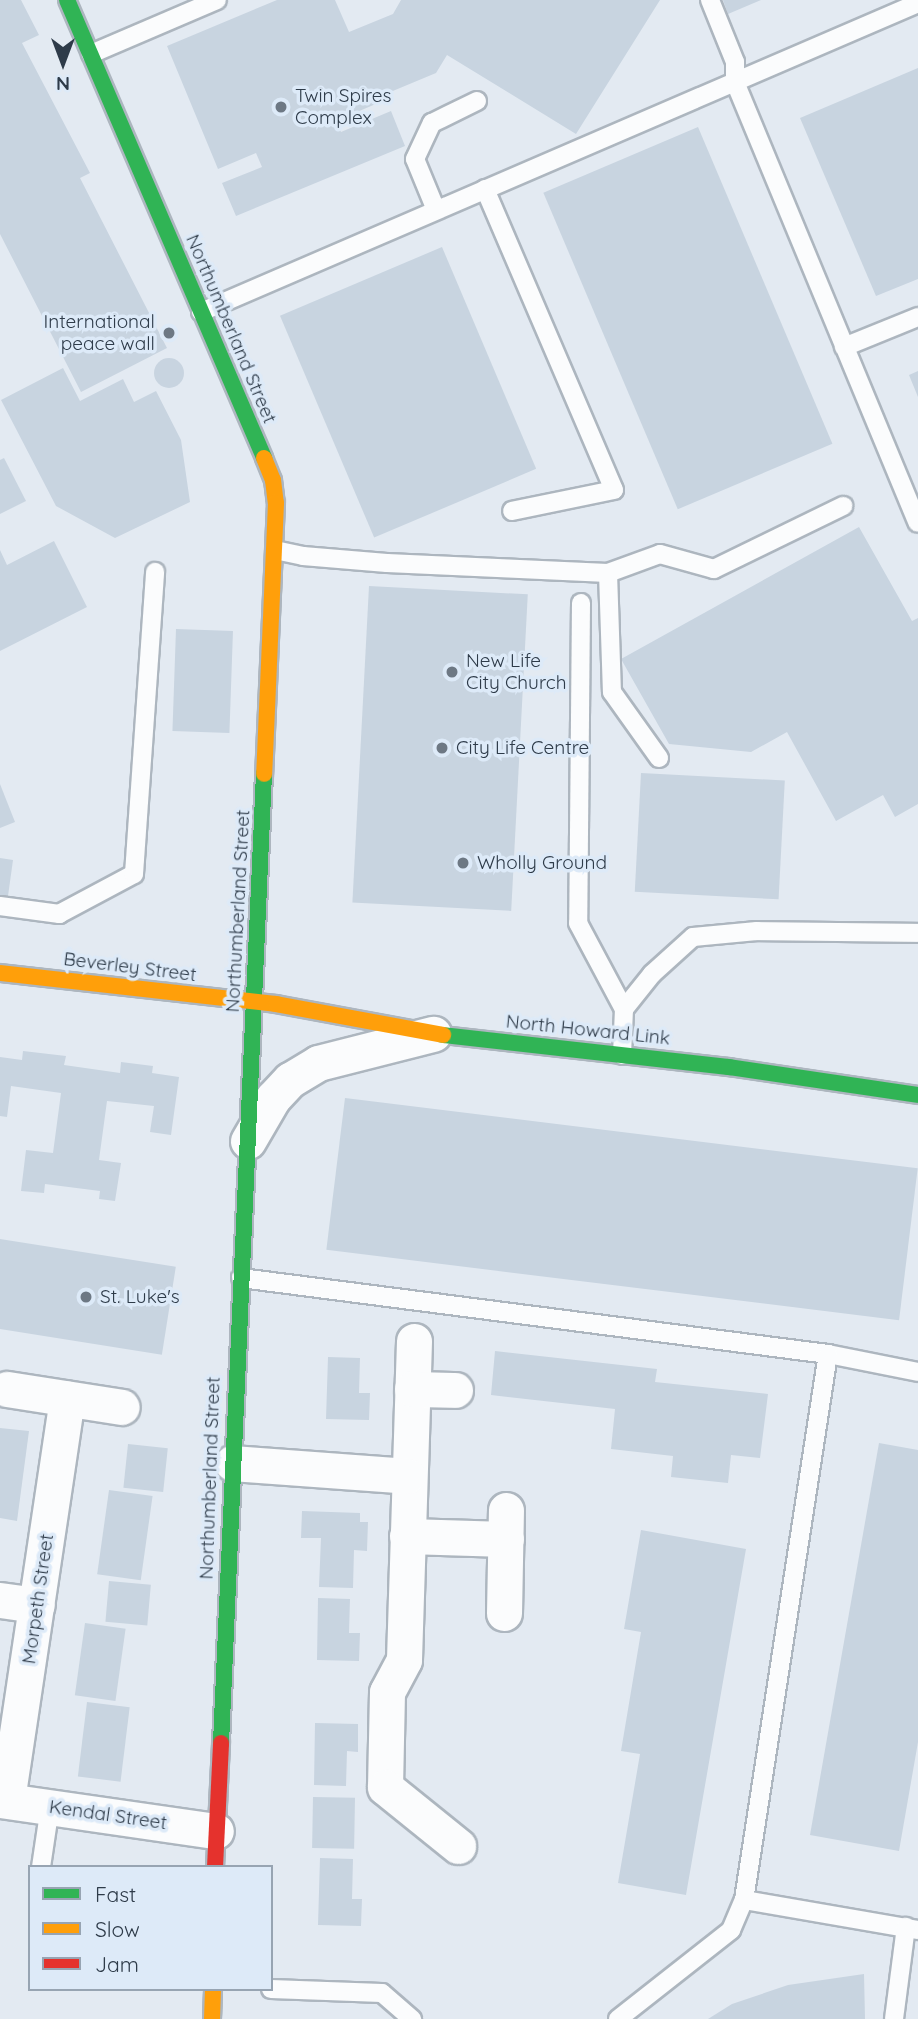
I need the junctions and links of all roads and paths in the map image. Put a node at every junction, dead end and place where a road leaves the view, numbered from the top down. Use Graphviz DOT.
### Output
graph roads {
  1 [pos="67,0"];
  2 [pos="217,0"];
  3 [pos="710,0"];
  4 [pos="918,3"];
  5 [pos="91,54"];
  6 [pos="735,82"];
  7 [pos="477,101"];
  8 [pos="485,189"];
  9 [pos="436,210"];
  10 [pos="201,312"];
  11 [pos="918,317"];
  12 [pos="845,347"];
  13 [pos="843,506"];
  14 [pos="512,511"];
  15 [pos="918,523"];
  16 [pos="275,550"];
  17 [pos="155,572"];
  18 [pos="608,573"];
  19 [pos="581,603"];
  20 [pos="659,758"];
  21 [pos="0,906"];
  22 [pos="918,933"];
  23 [pos="0,973"];
  24 [pos="255,1002"];
  25 [pos="624,1009"];
  26 [pos="433,1034"];
  27 [pos="622,1055"];
  28 [pos="918,1095"];
  29 [pos="248,1141"];
  30 [pos="241,1278"];
  31 [pos="414,1341"];
  32 [pos="828,1354"];
  33 [pos="918,1372"];
  34 [pos="7,1389"];
  35 [pos="412,1389"];
  36 [pos="456,1390"];
  37 [pos="67,1398"];
  38 [pos="122,1407"];
  39 [pos="232,1464"];
  40 [pos="408,1475"];
  41 [pos="407,1536"];
  42 [pos="0,1600"];
  43 [pos="37,1605"];
  44 [pos="504,1613"];
  45 [pos="4,1800"];
  46 [pos="50,1807"];
  47 [pos="216,1831"];
  48 [pos="458,1846"];
  49 [pos="41,1865"];
  50 [pos="215,1865"];
  51 [pos="744,1900"];
  52 [pos="912,1928"];
  53 [pos="273,1989"];
  54 [pos="213,1991"];
  55 [pos="212,2019"];
  56 [pos="412,2019"];
  57 [pos="618,2019"];
  58 [pos="894,2019"];
  1 -- 5 [label="main road, Northumberland Street"];
  2 -- 5 [label="lane"];
  3 -- 6 [label="lane"];
  4 -- 6 [label="lane"];
  5 -- 10 [label="main road, Northumberland Street"];
  6 -- 8 [label="lane"];
  6 -- 12 [label="lane"];
  7 -- 9 [label="lane"];
  8 -- 9 [label="lane"];
  8 -- 14 [label="lane"];
  9 -- 10 [label="lane"];
  10 -- 16 [label="main road, Northumberland Street"];
  11 -- 12 [label="lane"];
  12 -- 15 [label="lane"];
  13 -- 18 [label="lane"];
  16 -- 18 [label="lane"];
  16 -- 24 [label="main road, Northumberland Street"];
  17 -- 21 [label="lane"];
  18 -- 20 [label="lane"];
  19 -- 25 [label="lane"];
  22 -- 25 [label="lane"];
  23 -- 24 [label="main road, Beverley Street"];
  24 -- 26 [label="main road, North Howard Link"];
  24 -- 29 [label="main road, Northumberland Street"];
  25 -- 27 [label="lane"];
  26 -- 27 [label="main road, North Howard Link"];
  26 -- 29 [label="street"];
  27 -- 28 [label="main road, North Howard Link"];
  29 -- 30 [label="main road, Northumberland Street"];
  30 -- 32 [label="lane"];
  30 -- 39 [label="main road, Northumberland Street"];
  31 -- 35 [label="street"];
  32 -- 33 [label="lane"];
  32 -- 51 [label="lane"];
  34 -- 37 [label="street"];
  35 -- 36 [label="street"];
  35 -- 40 [label="street"];
  37 -- 38 [label="street"];
  37 -- 43 [label="street, Morpeth Street"];
  39 -- 40 [label="street"];
  39 -- 47 [label="main road, Northumberland Street"];
  40 -- 41 [label="street"];
  41 -- 44 [label="street"];
  41 -- 48 [label="street"];
  42 -- 43 [label="street"];
  43 -- 45 [label="street, Morpeth Street"];
  45 -- 46 [label="street, Kendal Street"];
  46 -- 47 [label="street, Kendal Street"];
  46 -- 49 [label="lane"];
  47 -- 50 [label="main road, Northumberland Street"];
  51 -- 52 [label="lane"];
  51 -- 57 [label="lane"];
  52 -- 58 [label="lane"];
  53 -- 56 [label="lane"];
  54 -- 55 [label="main road"];
}
